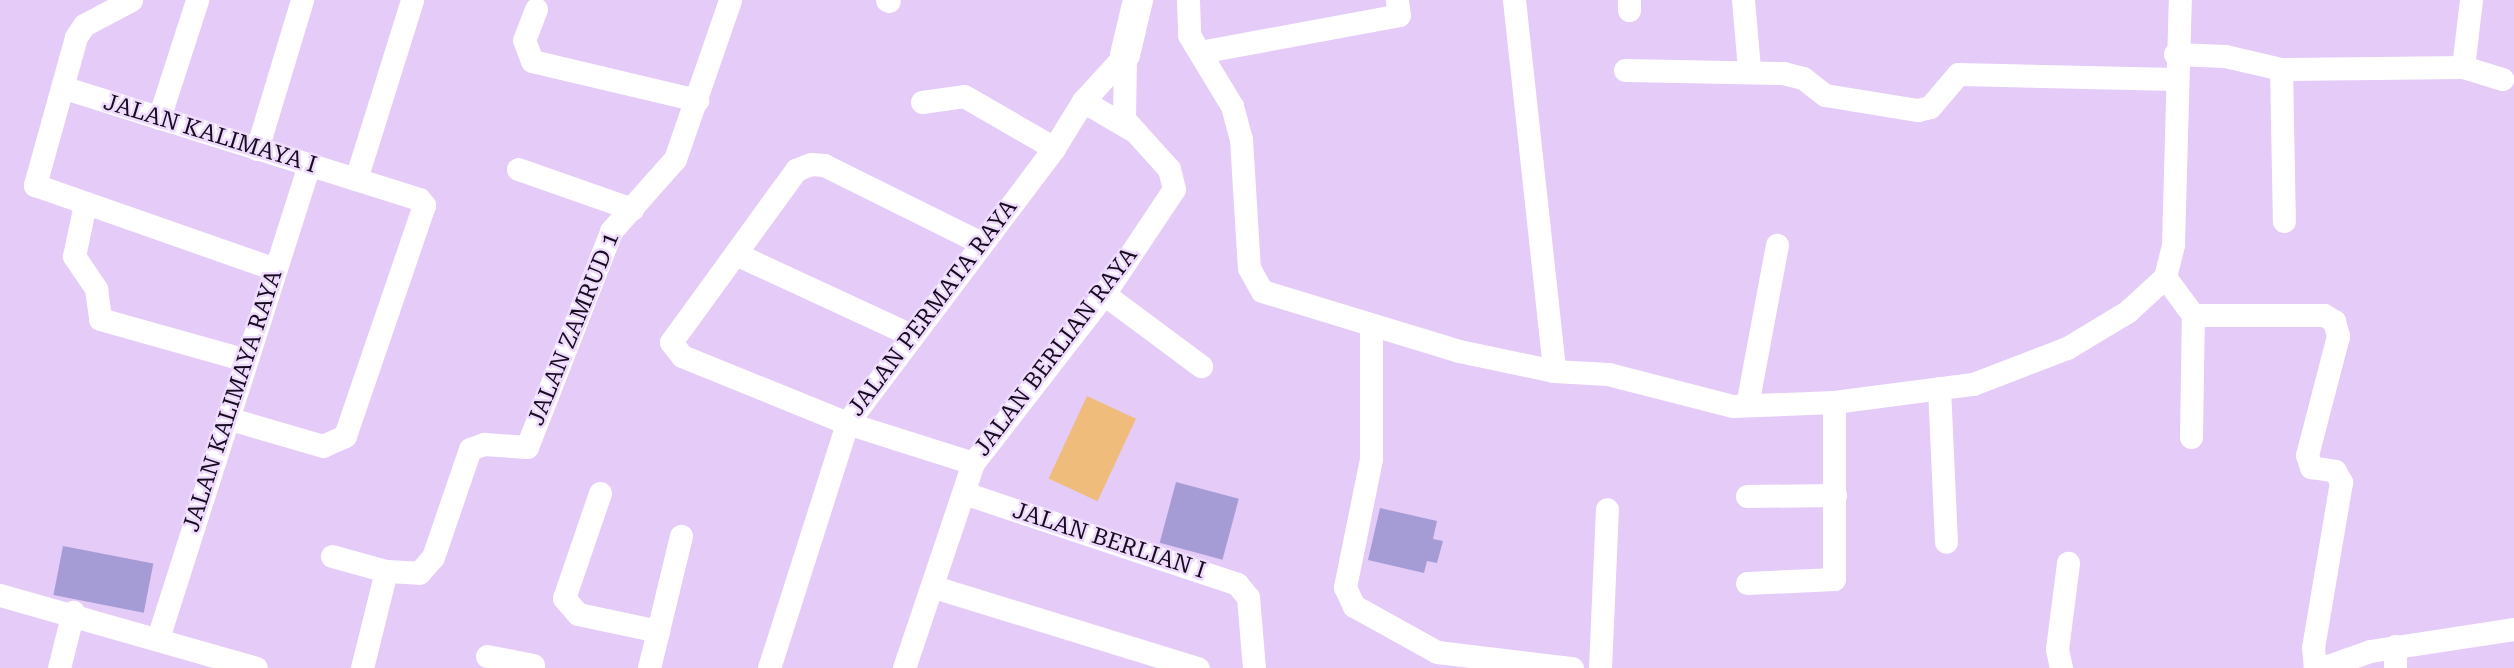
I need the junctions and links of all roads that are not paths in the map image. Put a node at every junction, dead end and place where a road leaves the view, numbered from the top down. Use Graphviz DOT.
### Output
graph roads {
  1 [pos="131,0"];
  2 [pos="197,0"];
  3 [pos="302,0"];
  4 [pos="412,0"];
  5 [pos="730,0"];
  6 [pos="1139,0"];
  7 [pos="1188,0"];
  8 [pos="1397,0"];
  9 [pos="1514,0"];
  10 [pos="1743,0"];
  11 [pos="2180,0"];
  12 [pos="2471,0"];
  13 [pos="536,9"];
  14 [pos="1200,52"];
  15 [pos="2175,54"];
  16 [pos="1125,55"];
  17 [pos="2463,67"];
  18 [pos="1749,68"];
  19 [pos="2281,69"];
  20 [pos="1625,70"];
  21 [pos="2175,79"];
  22 [pos="2502,79"];
  23 [pos="65,88"];
  24 [pos="697,100"];
  25 [pos="1083,101"];
  26 [pos="922,102"];
  27 [pos="159,118"];
  28 [pos="1138,132"];
  29 [pos="1054,148"];
  30 [pos="257,149"];
  31 [pos="309,164"];
  32 [pos="518,169"];
  33 [pos="356,179"];
  34 [pos="85,204"];
  35 [pos="632,209"];
  36 [pos="2284,221"];
  37 [pos="981,243"];
  38 [pos="1777,245"];
  39 [pos="738,255"];
  40 [pos="275,269"];
  41 [pos="2165,277"];
  42 [pos="1104,294"];
  43 [pos="2193,315"];
  44 [pos="1371,326"];
  45 [pos="909,334"];
  46 [pos="246,360"];
  47 [pos="1201,366"];
  48 [pos="1554,370"];
  49 [pos="1940,388"];
  50 [pos="1834,402"];
  51 [pos="1747,405"];
  52 [pos="227,418"];
  53 [pos="847,423"];
  54 [pos="2191,437"];
  55 [pos="973,463"];
  56 [pos="600,493"];
  57 [pos="964,493"];
  58 [pos="1835,495"];
  59 [pos="1746,496"];
  60 [pos="1607,509"];
  61 [pos="681,536"];
  62 [pos="1946,542"];
  63 [pos="332,556"];
  64 [pos="2068,563"];
  65 [pos="386,571"];
  66 [pos="1747,583"];
  67 [pos="934,587"];
  68 [pos="0,595"];
  69 [pos="74,612"];
  70 [pos="2514,629"];
  71 [pos="658,631"];
  72 [pos="158,638"];
  73 [pos="487,656"];
  74 [pos="2395,657"];
  75 [pos="190,659"];
  76 [pos="1436,660"];
  77 [pos="538,667"];
  78 [pos="59,668"];
  79 [pos="256,668"];
  80 [pos="362,668"];
  81 [pos="649,668"];
  82 [pos="769,668"];
  83 [pos="904,668"];
  84 [pos="1198,668"];
  85 [pos="1254,668"];
  86 [pos="1572,668"];
  87 [pos="1600,668"];
  88 [pos="2061,668"];
  89 [pos="2315,668"];
  90 [pos="2322,668"];
  1 -- 23 [label="street"];
  2 -- 27 [label="street"];
  3 -- 30 [label="street"];
  4 -- 33 [label="street"];
  5 -- 24 [label="street, JALAN ZAMRUD 1"];
  6 -- 16 [label="street"];
  7 -- 14 [label="street"];
  8 -- 14 [label="street"];
  9 -- 48 [label="street"];
  10 -- 18 [label="street"];
  11 -- 15 [label="street"];
  12 -- 17 [label="street"];
  13 -- 24 [label="street"];
  14 -- 44 [label="street"];
  15 -- 19 [label="street"];
  15 -- 21 [label="street"];
  16 -- 25 [label="street, JALAN PERMATA RAYA"];
  16 -- 28 [label="street, JALAN BERLIAN RAYA"];
  17 -- 19 [label="street"];
  17 -- 22 [label="street"];
  18 -- 20 [label="street"];
  18 -- 21 [label="street"];
  19 -- 36 [label="street"];
  21 -- 41 [label="street"];
  23 -- 27 [label="street, JALAN KALIMAYA I"];
  23 -- 34 [label="street"];
  24 -- 35 [label="street, JALAN ZAMRUD 1"];
  25 -- 28 [label="street"];
  25 -- 29 [label="street, JALAN PERMATA RAYA"];
  26 -- 29 [label="street"];
  27 -- 30 [label="street, JALAN KALIMAYA I"];
  28 -- 42 [label="street, JALAN BERLIAN RAYA"];
  29 -- 37 [label="street, JALAN PERMATA RAYA"];
  30 -- 31 [label="street, JALAN KALIMAYA I"];
  31 -- 33 [label="street, JALAN KALIMAYA I"];
  31 -- 40 [label="street, JALAN KALIMAYA RAYA"];
  32 -- 35 [label="street"];
  33 -- 52 [label="street, JALAN KALIMAYA I"];
  34 -- 40 [label="street"];
  34 -- 46 [label="street"];
  35 -- 65 [label="street, JALAN ZAMRUD 1"];
  37 -- 39 [label="street"];
  37 -- 45 [label="street, JALAN PERMATA RAYA"];
  38 -- 51 [label="street"];
  39 -- 45 [label="street"];
  39 -- 53 [label="street"];
  40 -- 46 [label="street, JALAN KALIMAYA RAYA"];
  41 -- 43 [label="street"];
  41 -- 49 [label="street"];
  42 -- 47 [label="street"];
  42 -- 55 [label="street, JALAN BERLIAN RAYA"];
  43 -- 54 [label="street"];
  43 -- 89 [label="street"];
  44 -- 48 [label="street"];
  44 -- 76 [label="street"];
  45 -- 53 [label="street, JALAN PERMATA RAYA"];
  46 -- 52 [label="street, JALAN KALIMAYA RAYA"];
  48 -- 51 [label="street"];
  49 -- 50 [label="street"];
  49 -- 62 [label="street"];
  50 -- 51 [label="street"];
  50 -- 58 [label="street"];
  52 -- 72 [label="street, JALAN KALIMAYA RAYA"];
  53 -- 55 [label="street"];
  53 -- 82 [label="street, JALAN PERMATA RAYA"];
  55 -- 57 [label="street, JALAN BERLIAN RAYA"];
  56 -- 71 [label="street"];
  57 -- 67 [label="street, JALAN BERLIAN RAYA"];
  57 -- 85 [label="street, JALAN BERLIAN I"];
  58 -- 59 [label="street"];
  58 -- 66 [label="street"];
  60 -- 87 [label="street"];
  61 -- 71 [label="street"];
  63 -- 65 [label="street"];
  64 -- 88 [label="street"];
  65 -- 80 [label="street"];
  67 -- 83 [label="street, JALAN BERLIAN RAYA"];
  67 -- 84 [label="street"];
  68 -- 69 [label="street"];
  69 -- 72 [label="street"];
  69 -- 78 [label="street"];
  70 -- 74 [label="street"];
  71 -- 81 [label="street"];
  72 -- 75 [label="street"];
  73 -- 77 [label="street"];
  74 -- 90 [label="street"];
  75 -- 79 [label="street"];
  76 -- 86 [label="street"];
}
